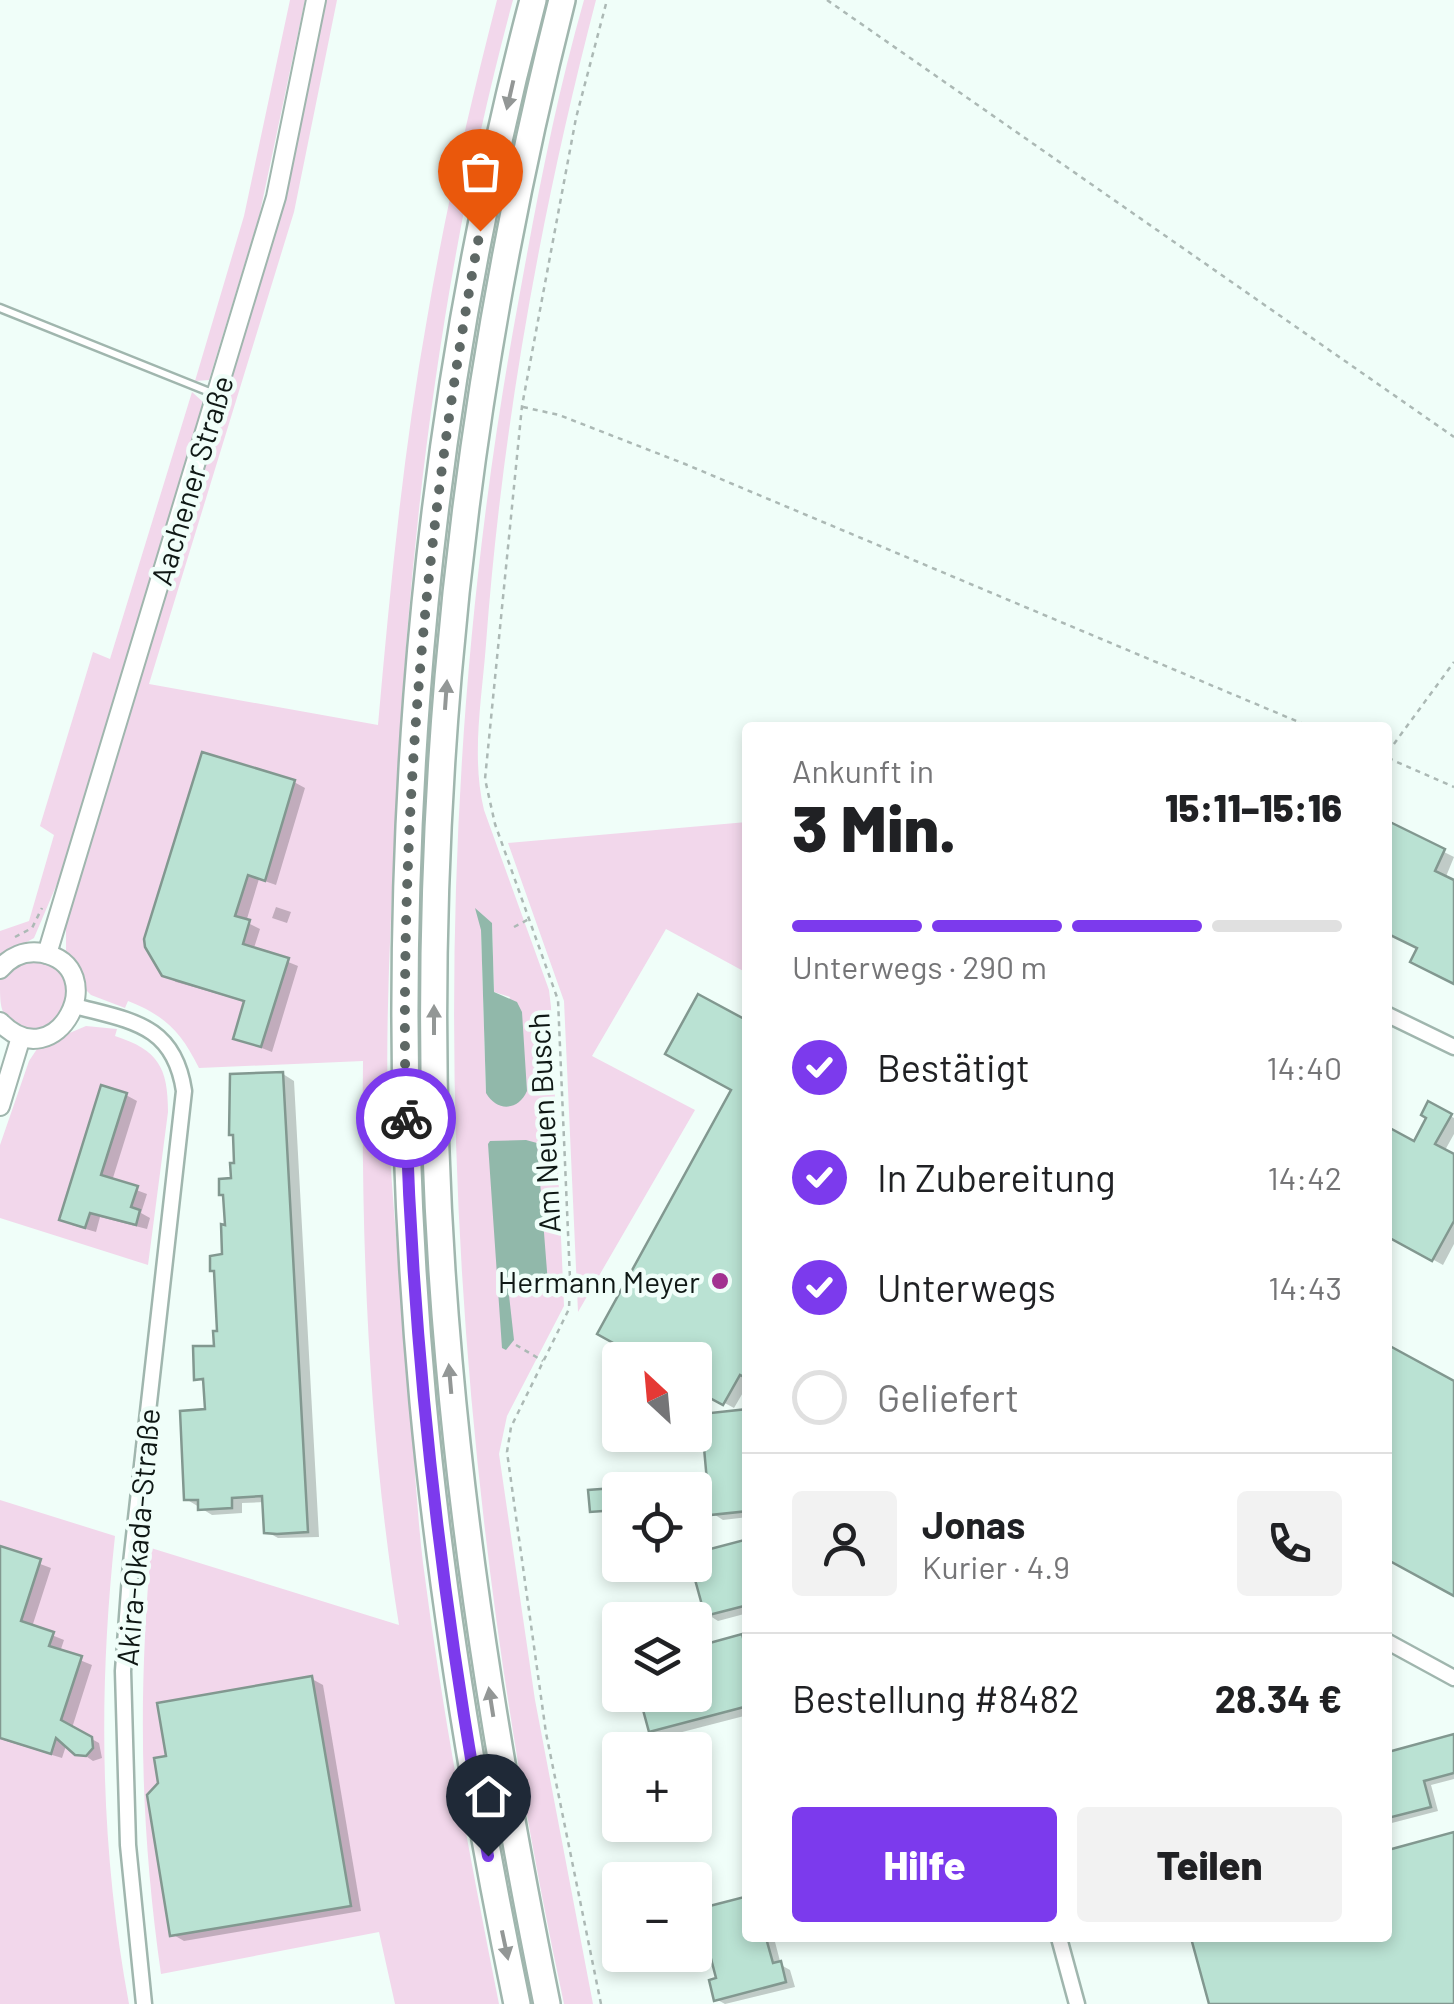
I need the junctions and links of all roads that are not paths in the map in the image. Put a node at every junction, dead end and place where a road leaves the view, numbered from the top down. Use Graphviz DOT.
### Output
graph roads {
  1 [pos="316,0"];
  2 [pos="533,0"];
  3 [pos="562,0"];
  4 [pos="0,308"];
  5 [pos="217,395"];
  6 [pos="46,954"];
  7 [pos="0,969"];
  8 [pos="75,1006"];
  9 [pos="1392,1017"];
  10 [pos="0,1022"];
  11 [pos="21,1036"];
  12 [pos="1454,1048"];
  13 [pos="0,1106"];
  14 [pos="1392,1644"];
  15 [pos="1454,1678"];
  16 [pos="1059,1942"];
  17 [pos="144,2004"];
  18 [pos="518,2004"];
  19 [pos="547,2004"];
  20 [pos="1077,2004"];
  1 -- 5 [label="street, Aachener Straße"];
  2 -- 18 [label="highway, one-way"];
  19 -- 3 [label="highway, one-way"];
  4 -- 5 [label="lane"];
  5 -- 6 [label="street, Aachener Straße"];
  6 -- 7 [label="street"];
  6 -- 8 [label="street"];
  8 -- 11 [label="street"];
  8 -- 17 [label="street, Akira-Okada-Straße"];
  9 -- 12 [label="street"];
  10 -- 11 [label="street"];
  11 -- 13 [label="street"];
  14 -- 15 [label="street"];
  16 -- 20 [label="street"];
}
